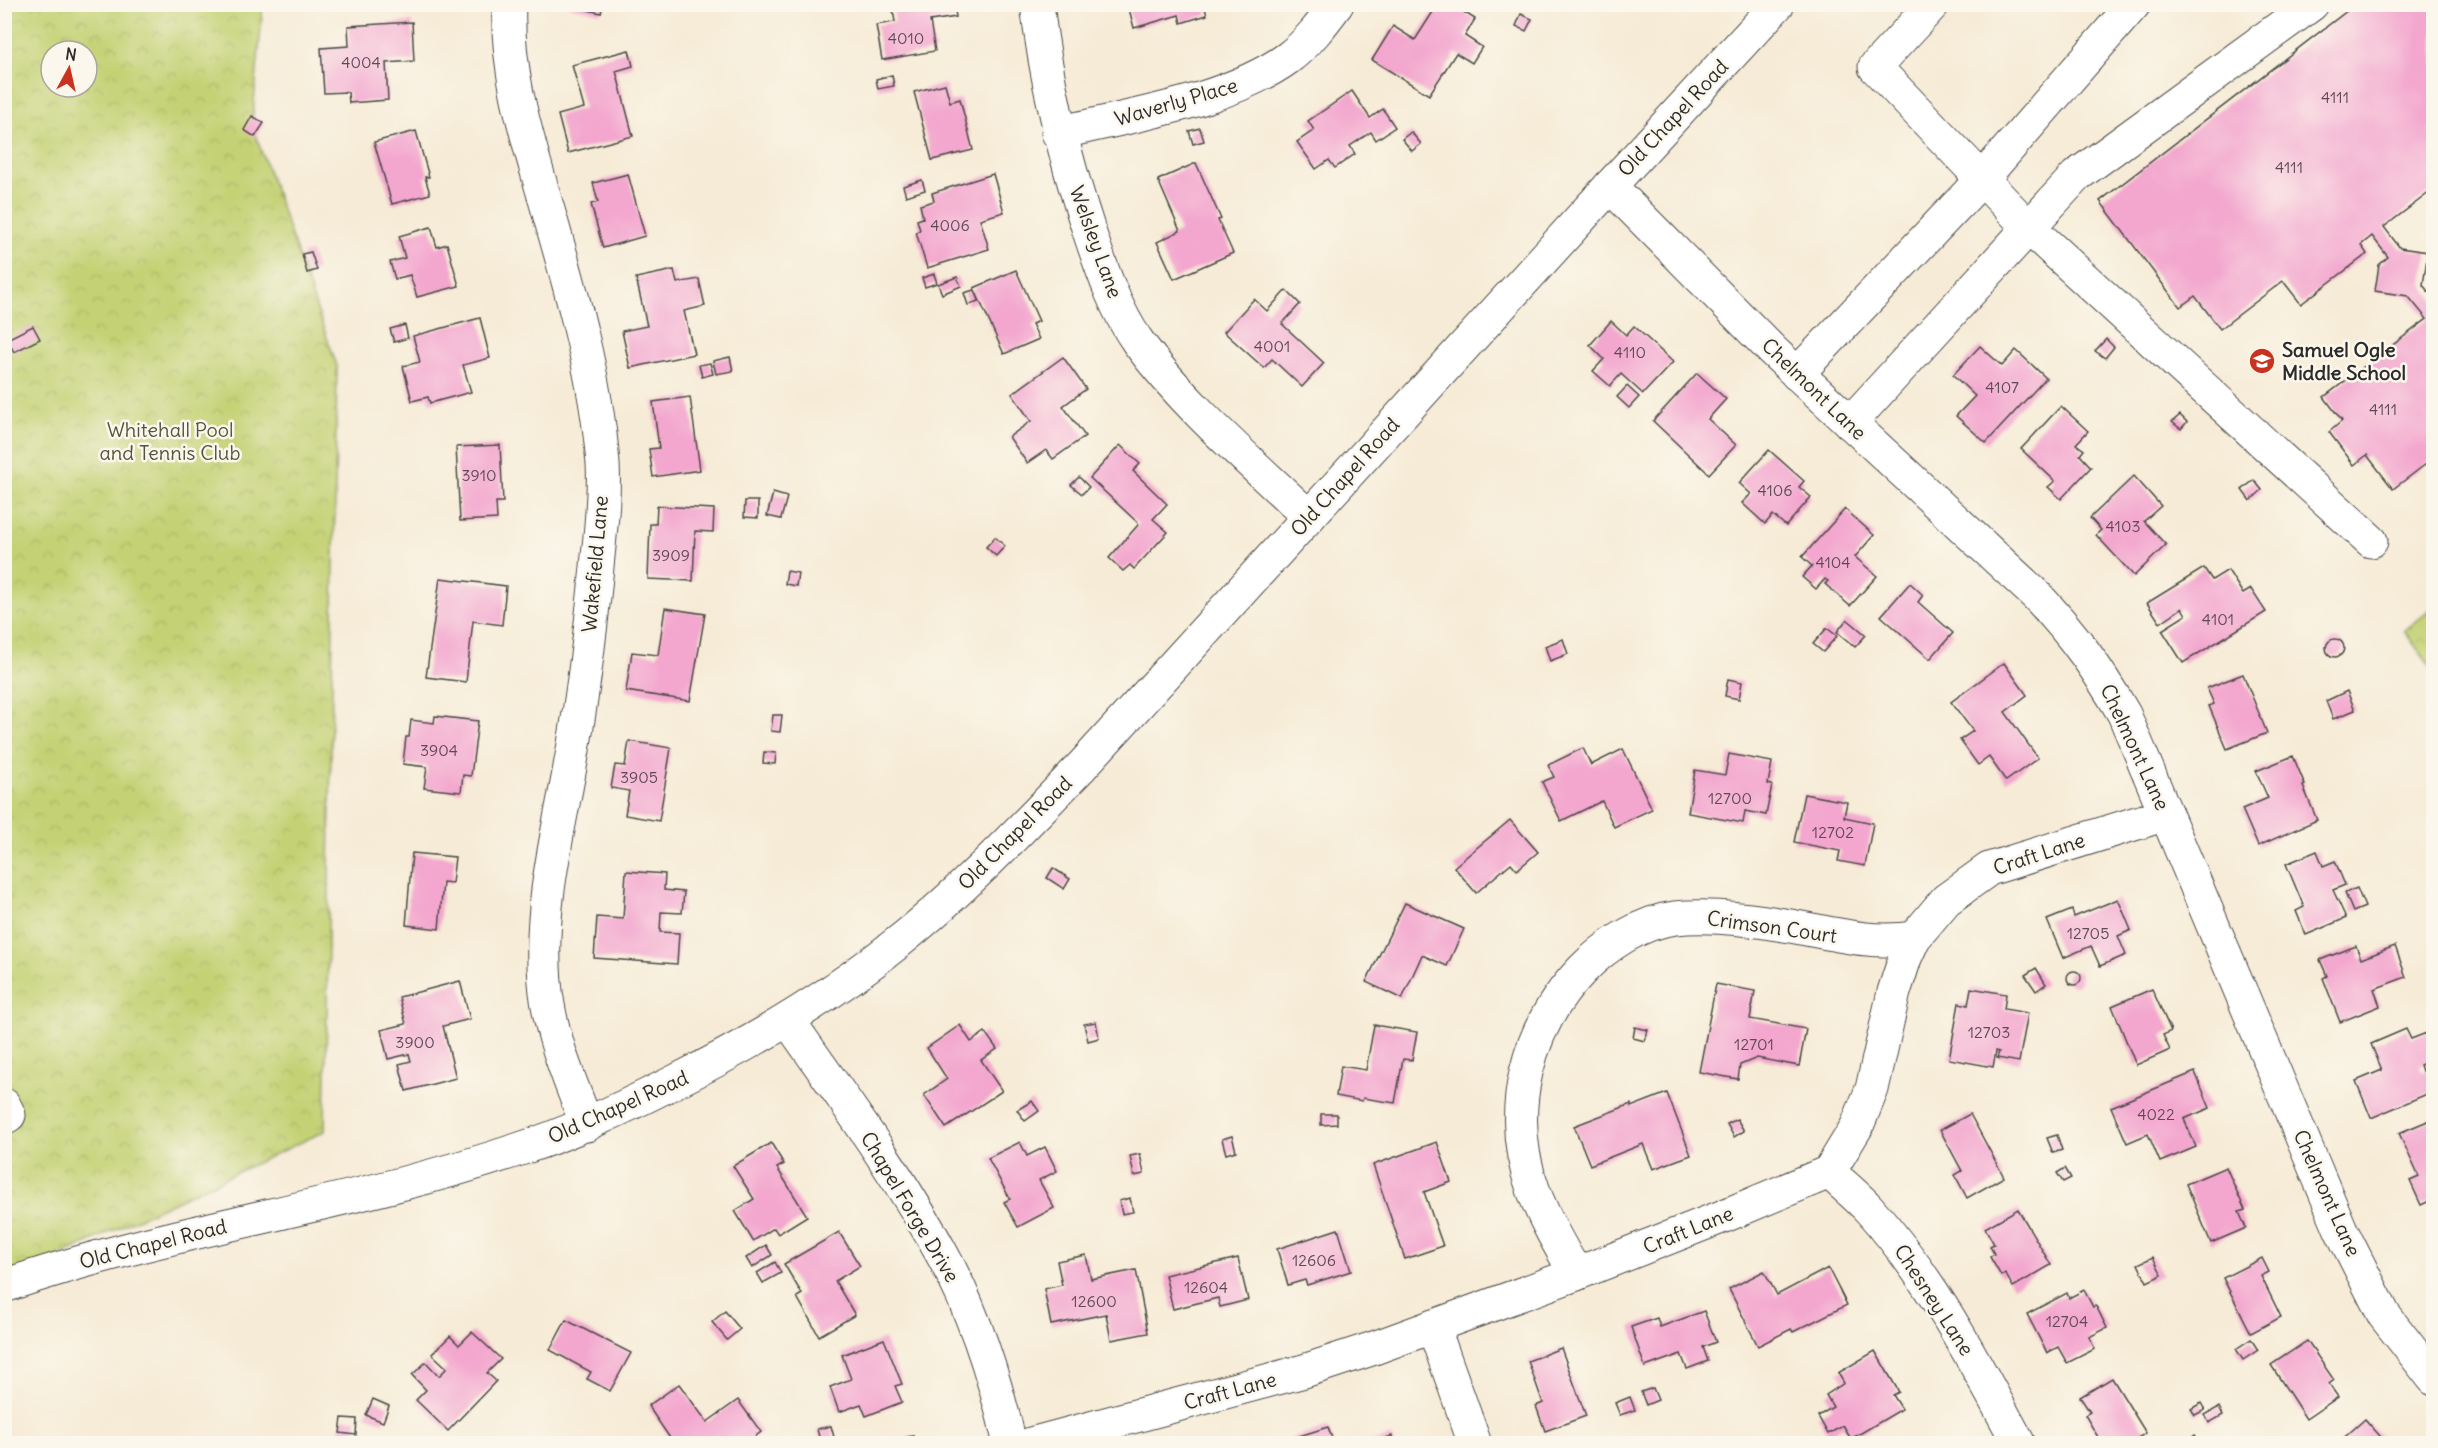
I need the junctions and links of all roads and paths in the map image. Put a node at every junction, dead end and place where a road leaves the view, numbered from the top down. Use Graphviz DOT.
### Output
graph roads {
  1 [pos="509,4"];
  2 [pos="1038,4"];
  3 [pos="1337,4"];
  4 [pos="1778,4"];
  5 [pos="1933,4"];
  6 [pos="2134,4"];
  7 [pos="2312,4"];
  8 [pos="1059,133"];
  9 [pos="1982,178"];
  10 [pos="1610,186"];
  11 [pos="2028,227"];
  12 [pos="1797,374"];
  13 [pos="1850,423"];
  14 [pos="1309,517"];
  15 [pos="2371,541"];
  16 [pos="2166,814"];
  17 [pos="1914,938"];
  18 [pos="788,1020"];
  19 [pos="4,1105"];
  20 [pos="4,1118"];
  21 [pos="587,1125"];
  22 [pos="1829,1172"];
  23 [pos="1576,1274"];
  24 [pos="4,1287"];
  25 [pos="1432,1326"];
  26 [pos="2433,1379"];
  27 [pos="1010,1443"];
  28 [pos="1031,1443"];
  29 [pos="1475,1443"];
  30 [pos="2019,1443"];
  1 -- 21 [label="street, Wakefield Lane"];
  2 -- 8 [label="street, Welsley Lane"];
  3 -- 8 [label="street, Waverly Place"];
  4 -- 10 [label="street, Old Chapel Road"];
  5 -- 9 [label="street"];
  6 -- 9 [label="street"];
  7 -- 11 [label="street"];
  8 -- 14 [label="street, Welsley Lane"];
  9 -- 11 [label="street"];
  9 -- 12 [label="street"];
  10 -- 12 [label="street, Chelmont Lane"];
  10 -- 14 [label="street, Old Chapel Road"];
  11 -- 13 [label="street"];
  11 -- 15 [label="street"];
  12 -- 13 [label="street, Chelmont Lane"];
  13 -- 16 [label="street, Chelmont Lane"];
  14 -- 18 [label="street, Old Chapel Road"];
  16 -- 17 [label="street, Craft Lane"];
  16 -- 26 [label="street, Chelmont Lane"];
  17 -- 22 [label="street, Craft Lane"];
  17 -- 23 [label="street, Crimson Court"];
  18 -- 21 [label="street, Old Chapel Road"];
  18 -- 27 [label="street, Chapel Forge Drive"];
  19 -- 20 [label="street"];
  21 -- 24 [label="street, Old Chapel Road"];
  22 -- 23 [label="street, Craft Lane"];
  22 -- 30 [label="street, Chesney Lane"];
  23 -- 25 [label="street, Craft Lane"];
  25 -- 28 [label="street, Craft Lane"];
  25 -- 29 [label="street"];
}
